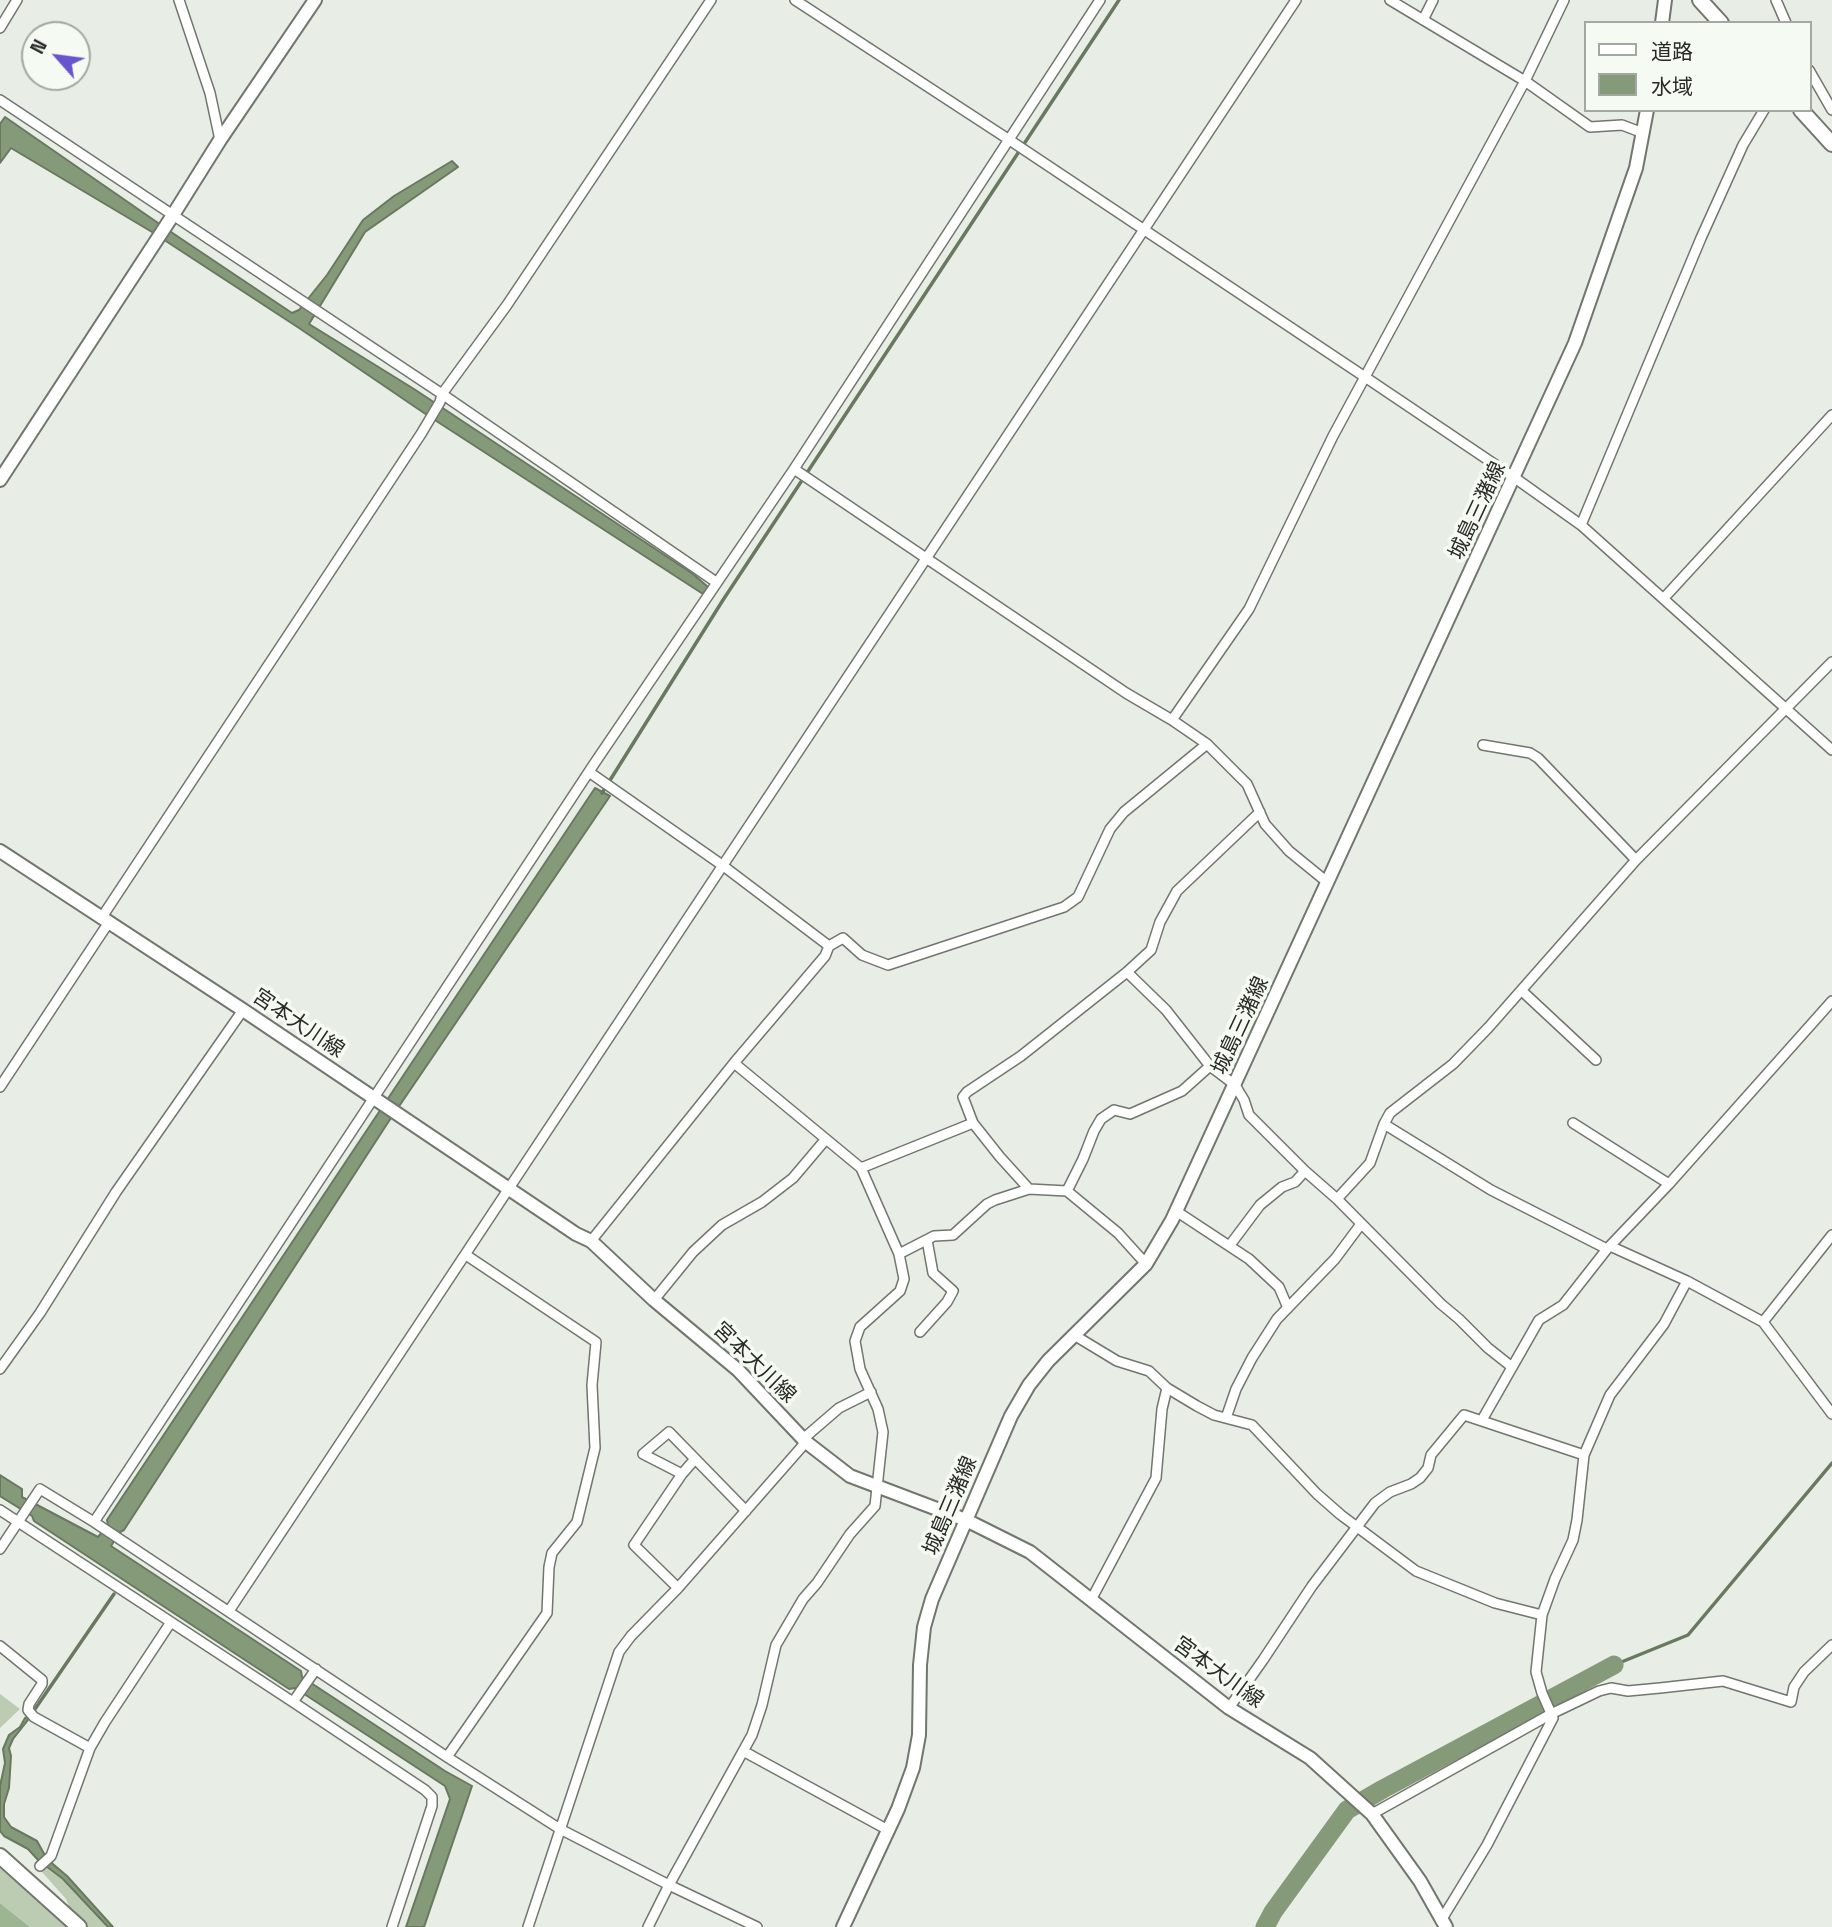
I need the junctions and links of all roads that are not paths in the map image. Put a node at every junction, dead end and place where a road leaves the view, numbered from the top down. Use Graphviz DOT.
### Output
graph roads {
  1 [pos="17,0"];
  2 [pos="179,0"];
  3 [pos="315,0"];
  4 [pos="711,0"];
  5 [pos="795,0"];
  6 [pos="1100,0"];
  7 [pos="1296,0"];
  8 [pos="1390,0"];
  9 [pos="1433,0"];
  10 [pos="1564,0"];
  11 [pos="1665,0"];
  12 [pos="1700,0"];
  13 [pos="1776,0"];
  14 [pos="1423,20"];
  15 [pos="1662,21"];
  16 [pos="1719,21"];
  17 [pos="1785,21"];
  18 [pos="0,28"];
  19 [pos="1811,73"];
  20 [pos="1525,81"];
  21 [pos="0,101"];
  22 [pos="1832,110"];
  23 [pos="1647,112"];
  24 [pos="1763,112"];
  25 [pos="1803,112"];
  26 [pos="1643,133"];
  27 [pos="1008,139"];
  28 [pos="220,140"];
  29 [pos="1832,145"];
  30 [pos="173,215"];
  31 [pos="1143,230"];
  32 [pos="1365,377"];
  33 [pos="441,398"];
  34 [pos="1832,415"];
  35 [pos="794,469"];
  36 [pos="1515,478"];
  37 [pos="0,480"];
  38 [pos="1581,525"];
  39 [pos="925,558"];
  40 [pos="714,585"];
  41 [pos="1664,598"];
  42 [pos="1832,662"];
  43 [pos="1786,709"];
  44 [pos="1172,720"];
  45 [pos="1208,744"];
  46 [pos="1483,745"];
  47 [pos="1832,750"];
  48 [pos="589,772"];
  49 [pos="1260,812"];
  50 [pos="0,851"];
  51 [pos="1636,860"];
  52 [pos="722,865"];
  53 [pos="1327,882"];
  54 [pos="105,919"];
  55 [pos="829,946"];
  56 [pos="1127,972"];
  57 [pos="1522,990"];
  58 [pos="1832,1000"];
  59 [pos="243,1010"];
  60 [pos="1596,1060"];
  61 [pos="734,1063"];
  62 [pos="1210,1066"];
  63 [pos="1235,1085"];
  64 [pos="0,1087"];
  65 [pos="376,1100"];
  66 [pos="973,1123"];
  67 [pos="1573,1123"];
  68 [pos="1384,1124"];
  69 [pos="826,1139"];
  70 [pos="861,1168"];
  71 [pos="1305,1171"];
  72 [pos="1669,1184"];
  73 [pos="508,1187"];
  74 [pos="1029,1189"];
  75 [pos="1068,1191"];
  76 [pos="1337,1199"];
  77 [pos="1176,1211"];
  78 [pos="1361,1224"];
  79 [pos="1832,1235"];
  80 [pos="927,1240"];
  81 [pos="591,1241"];
  82 [pos="1230,1245"];
  83 [pos="1608,1247"];
  84 [pos="900,1254"];
  85 [pos="466,1255"];
  86 [pos="1146,1264"];
  87 [pos="1687,1280"];
  88 [pos="654,1300"];
  89 [pos="1288,1308"];
  90 [pos="1763,1322"];
  91 [pos="920,1332"];
  92 [pos="1074,1335"];
  93 [pos="1512,1367"];
  94 [pos="0,1369"];
  95 [pos="1167,1388"];
  96 [pos="871,1392"];
  97 [pos="1832,1414"];
  98 [pos="1226,1418"];
  99 [pos="1482,1420"];
  100 [pos="805,1441"];
  101 [pos="1584,1455"];
  102 [pos="695,1459"];
  103 [pos="682,1474"];
  104 [pos="877,1487"];
  105 [pos="0,1510"];
  106 [pos="746,1511"];
  107 [pos="20,1519"];
  108 [pos="966,1520"];
  109 [pos="98,1525"];
  110 [pos="1357,1526"];
  111 [pos="0,1549"];
  112 [pos="678,1588"];
  113 [pos="1091,1600"];
  114 [pos="229,1611"];
  115 [pos="1542,1615"];
  116 [pos="171,1622"];
  117 [pos="0,1646"];
  118 [pos="1832,1646"];
  119 [pos="316,1669"];
  120 [pos="296,1698"];
  121 [pos="1229,1708"];
  122 [pos="1552,1714"];
  123 [pos="90,1748"];
  124 [pos="743,1751"];
  125 [pos="447,1757"];
  126 [pos="1369,1812"];
  127 [pos="560,1829"];
  128 [pos="888,1830"];
  129 [pos="0,1856"];
  130 [pos="40,1866"];
  131 [pos="669,1885"];
  132 [pos="1444,1923"];
  133 [pos="79,1927"];
  134 [pos="392,1927"];
  135 [pos="528,1927"];
  136 [pos="648,1927"];
  137 [pos="757,1927"];
  138 [pos="844,1927"];
  1 -- 18 [label="street"];
  2 -- 28 [label="street"];
  3 -- 28 [label="main road"];
  4 -- 33 [label="street"];
  5 -- 27 [label="street"];
  6 -- 27 [label="street"];
  7 -- 31 [label="street"];
  8 -- 14 [label="street"];
  9 -- 14 [label="street"];
  10 -- 20 [label="street"];
  11 -- 15 [label="main road"];
  12 -- 16 [label="main road"];
  13 -- 17 [label="street"];
  14 -- 20 [label="street"];
  19 -- 22 [label="street"];
  20 -- 26 [label="street"];
  20 -- 32 [label="street"];
  21 -- 30 [label="street"];
  23 -- 26 [label="main road, 城島三潴線"];
  24 -- 38 [label="street"];
  25 -- 29 [label="main road"];
  26 -- 36 [label="main road, 城島三潴線"];
  27 -- 31 [label="street"];
  27 -- 35 [label="street"];
  28 -- 30 [label="main road"];
  30 -- 33 [label="street"];
  30 -- 37 [label="main road"];
  31 -- 32 [label="street"];
  31 -- 39 [label="street"];
  32 -- 36 [label="street"];
  32 -- 44 [label="street"];
  33 -- 40 [label="street"];
  33 -- 54 [label="street"];
  34 -- 41 [label="street"];
  35 -- 39 [label="street"];
  35 -- 40 [label="street"];
  36 -- 38 [label="street"];
  36 -- 53 [label="main road, 城島三潴線"];
  38 -- 41 [label="street"];
  39 -- 44 [label="street"];
  39 -- 52 [label="street"];
  40 -- 48 [label="street"];
  41 -- 43 [label="street"];
  42 -- 43 [label="street"];
  43 -- 47 [label="street"];
  43 -- 51 [label="street"];
  44 -- 45 [label="street"];
  45 -- 49 [label="street"];
  45 -- 55 [label="street"];
  46 -- 51 [label="street"];
  48 -- 52 [label="street"];
  48 -- 65 [label="street"];
  49 -- 53 [label="street"];
  49 -- 56 [label="street"];
  50 -- 54 [label="main road, 宮本大川線"];
  51 -- 57 [label="street"];
  52 -- 55 [label="street"];
  52 -- 73 [label="street"];
  53 -- 63 [label="main road, 城島三潴線"];
  54 -- 59 [label="main road, 宮本大川線"];
  54 -- 64 [label="street"];
  55 -- 61 [label="street"];
  56 -- 62 [label="street"];
  56 -- 66 [label="street"];
  57 -- 60 [label="street"];
  57 -- 68 [label="street"];
  58 -- 72 [label="street"];
  59 -- 65 [label="main road, 宮本大川線"];
  59 -- 94 [label="street"];
  61 -- 69 [label="street"];
  61 -- 81 [label="street"];
  62 -- 63 [label="street"];
  62 -- 75 [label="street"];
  63 -- 71 [label="street"];
  63 -- 77 [label="main road, 城島三潴線"];
  65 -- 73 [label="main road, 宮本大川線"];
  65 -- 109 [label="street"];
  66 -- 70 [label="street"];
  66 -- 74 [label="street"];
  67 -- 72 [label="street"];
  68 -- 76 [label="street"];
  68 -- 83 [label="street"];
  69 -- 70 [label="street"];
  69 -- 88 [label="street"];
  70 -- 84 [label="street"];
  71 -- 76 [label="street"];
  71 -- 82 [label="street"];
  72 -- 83 [label="street"];
  73 -- 81 [label="main road, 宮本大川線"];
  73 -- 85 [label="street"];
  74 -- 75 [label="street"];
  74 -- 80 [label="street"];
  75 -- 86 [label="street"];
  76 -- 78 [label="street"];
  77 -- 82 [label="street"];
  77 -- 86 [label="main road, 城島三潴線"];
  78 -- 89 [label="street"];
  78 -- 93 [label="street"];
  79 -- 90 [label="street"];
  80 -- 84 [label="street"];
  80 -- 91 [label="street"];
  81 -- 88 [label="main road, 宮本大川線"];
  82 -- 89 [label="street"];
  83 -- 87 [label="street"];
  83 -- 93 [label="street"];
  84 -- 96 [label="street"];
  85 -- 114 [label="street"];
  85 -- 125 [label="street"];
  86 -- 92 [label="main road, 城島三潴線"];
  87 -- 90 [label="street"];
  87 -- 101 [label="street"];
  88 -- 100 [label="main road, 宮本大川線"];
  89 -- 98 [label="street"];
  90 -- 97 [label="street"];
  92 -- 95 [label="street"];
  92 -- 108 [label="main road, 城島三潴線"];
  93 -- 99 [label="street"];
  95 -- 98 [label="street"];
  95 -- 113 [label="street"];
  96 -- 100 [label="street"];
  96 -- 104 [label="street"];
  98 -- 110 [label="street"];
  99 -- 101 [label="street"];
  99 -- 110 [label="street"];
  100 -- 104 [label="main road, 宮本大川線"];
  100 -- 106 [label="street"];
  101 -- 115 [label="street"];
  102 -- 103 [label="street"];
  102 -- 103 [label="street"];
  102 -- 106 [label="street"];
  103 -- 112 [label="street"];
  104 -- 108 [label="main road, 宮本大川線"];
  104 -- 124 [label="street"];
  105 -- 107 [label="street"];
  106 -- 112 [label="street"];
  107 -- 109 [label="street"];
  107 -- 111 [label="street"];
  107 -- 116 [label="street"];
  108 -- 113 [label="main road, 宮本大川線"];
  108 -- 128 [label="main road, 城島三潴線"];
  109 -- 114 [label="street"];
  110 -- 115 [label="street"];
  110 -- 121 [label="street"];
  112 -- 127 [label="street"];
  113 -- 121 [label="main road, 宮本大川線"];
  114 -- 119 [label="street"];
  115 -- 122 [label="street"];
  116 -- 120 [label="street"];
  116 -- 123 [label="street"];
  117 -- 123 [label="street"];
  118 -- 122 [label="street"];
  119 -- 120 [label="street"];
  119 -- 125 [label="street"];
  120 -- 134 [label="street"];
  121 -- 126 [label="main road, 宮本大川線"];
  122 -- 126 [label="street"];
  122 -- 132 [label="street"];
  123 -- 130 [label="street"];
  124 -- 128 [label="street"];
  124 -- 131 [label="street"];
  125 -- 127 [label="street"];
  126 -- 132 [label="main road, 宮本大川線"];
  127 -- 131 [label="street"];
  127 -- 135 [label="street"];
  128 -- 138 [label="main road, 城島三潴線"];
  129 -- 133 [label="main road"];
  131 -- 136 [label="street"];
  131 -- 137 [label="street"];
}
